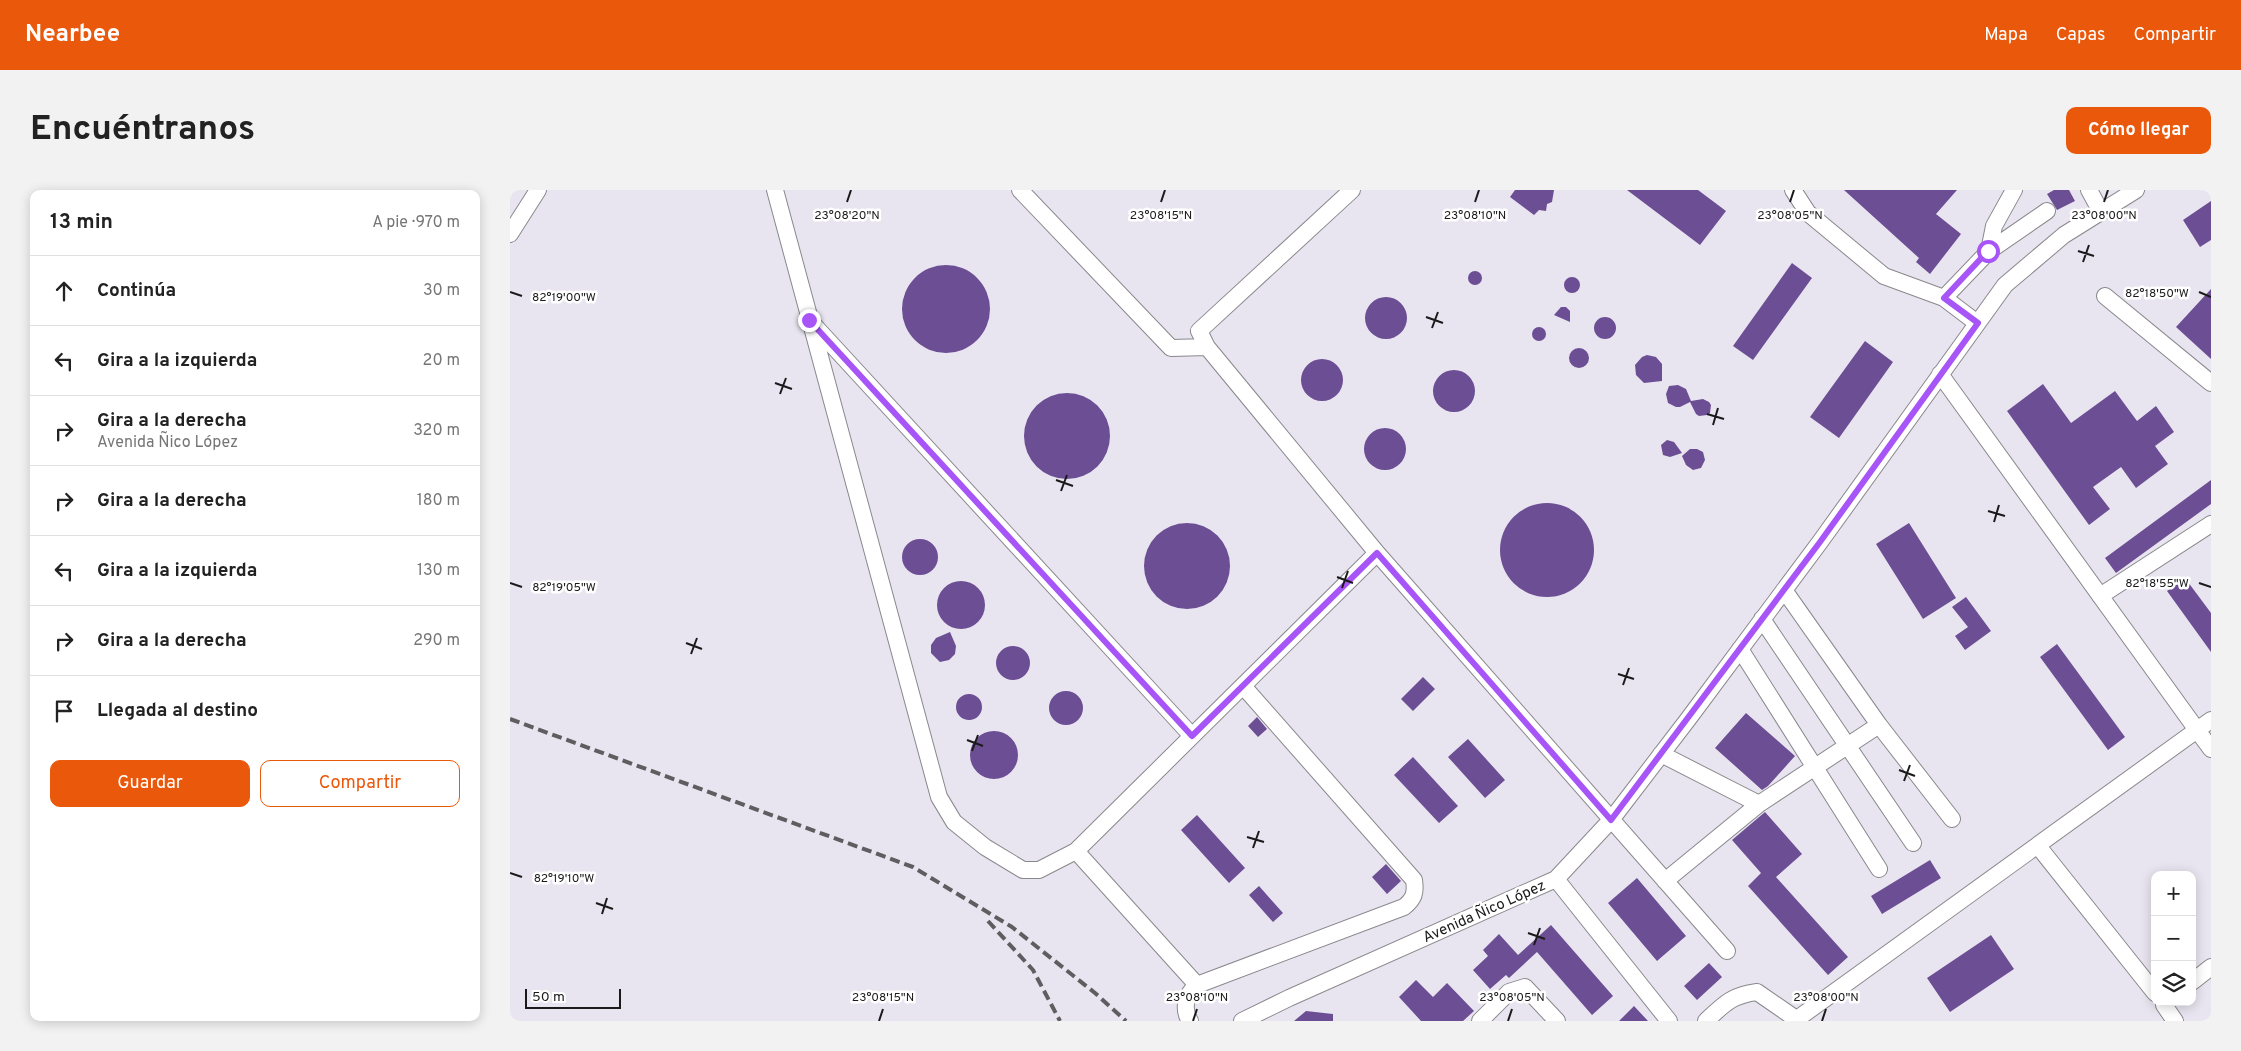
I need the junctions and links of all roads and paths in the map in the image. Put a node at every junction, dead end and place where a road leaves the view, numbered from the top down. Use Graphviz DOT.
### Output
graph roads {
  1 [pos="538,190"];
  2 [pos="775,190"];
  3 [pos="1020,190"];
  4 [pos="1352,190"];
  5 [pos="1793,190"];
  6 [pos="2014,190"];
  7 [pos="2089,190"];
  8 [pos="2136,190"];
  9 [pos="2047,211"];
  10 [pos="2100,212"];
  11 [pos="510,234"];
  12 [pos="1988,251"];
  13 [pos="2106,296"];
  14 [pos="1944,298"];
  15 [pos="809,320"];
  16 [pos="1978,323"];
  17 [pos="1207,347"];
  18 [pos="1940,374"];
  19 [pos="2211,383"];
  20 [pos="2211,524"];
  21 [pos="1377,553"];
  22 [pos="1784,590"];
  23 [pos="2100,596"];
  24 [pos="1762,619"];
  25 [pos="1740,649"];
  26 [pos="1243,686"];
  27 [pos="2211,720"];
  28 [pos="1879,725"];
  29 [pos="2197,730"];
  30 [pos="1192,736"];
  31 [pos="1848,746"];
  32 [pos="2211,749"];
  33 [pos="1662,754"];
  34 [pos="1815,767"];
  35 [pos="1759,804"];
  36 [pos="1952,819"];
  37 [pos="1611,820"];
  38 [pos="1913,843"];
  39 [pos="2038,846"];
  40 [pos="1076,851"];
  41 [pos="1879,869"];
  42 [pos="1556,879"];
  43 [pos="1665,881"];
  44 [pos="1726,951"];
  45 [pos="2211,967"];
  46 [pos="2196,979"];
  47 [pos="1197,985"];
  48 [pos="2151,987"];
  49 [pos="2165,1006"];
  50 [pos="1249,1020"];
  51 [pos="1798,1020"];
  52 [pos="1190,1021"];
  53 [pos="1480,1021"];
  54 [pos="1557,1021"];
  55 [pos="1669,1021"];
  56 [pos="1706,1021"];
  57 [pos="2175,1021"];
  1 -- 11 [label="street"];
  2 -- 15 [label="street"];
  3 -- 17 [label="street"];
  4 -- 17 [label="street"];
  5 -- 14 [label="street"];
  6 -- 12 [label="street"];
  7 -- 10 [label="street"];
  8 -- 10 [label="street, Avenida Ñico López"];
  9 -- 12 [label="street"];
  10 -- 16 [label="street, Avenida Ñico López"];
  12 -- 14 [label="street"];
  13 -- 19 [label="street"];
  14 -- 16 [label="street"];
  15 -- 30 [label="street"];
  15 -- 40 [label="street"];
  16 -- 18 [label="street, Avenida Ñico López"];
  17 -- 21 [label="street"];
  18 -- 22 [label="street, Avenida Ñico López"];
  18 -- 23 [label="street"];
  20 -- 23 [label="street"];
  21 -- 26 [label="street"];
  21 -- 37 [label="street"];
  22 -- 24 [label="street, Avenida Ñico López"];
  22 -- 28 [label="street"];
  23 -- 29 [label="street"];
  24 -- 25 [label="street, Avenida Ñico López"];
  24 -- 31 [label="street"];
  25 -- 33 [label="street, Avenida Ñico López"];
  25 -- 34 [label="street"];
  26 -- 30 [label="street"];
  26 -- 47 [label="street"];
  27 -- 29 [label="street"];
  28 -- 31 [label="street"];
  28 -- 36 [label="street"];
  29 -- 32 [label="street"];
  29 -- 39 [label="street"];
  30 -- 40 [label="street"];
  31 -- 34 [label="street"];
  31 -- 38 [label="street"];
  33 -- 35 [label="street"];
  33 -- 37 [label="street, Avenida Ñico López"];
  34 -- 35 [label="street"];
  34 -- 41 [label="street"];
  35 -- 43 [label="street"];
  37 -- 42 [label="street, Avenida Ñico López"];
  37 -- 43 [label="street"];
  39 -- 48 [label="street"];
  39 -- 51 [label="street"];
  40 -- 47 [label="street"];
  42 -- 50 [label="street, Avenida Ñico López"];
  42 -- 55 [label="street"];
  43 -- 44 [label="street"];
  45 -- 46 [label="street"];
  47 -- 52 [label="street"];
  49 -- 57 [label="street"];
  51 -- 56 [label="street"];
  53 -- 54 [label="street"];
}
